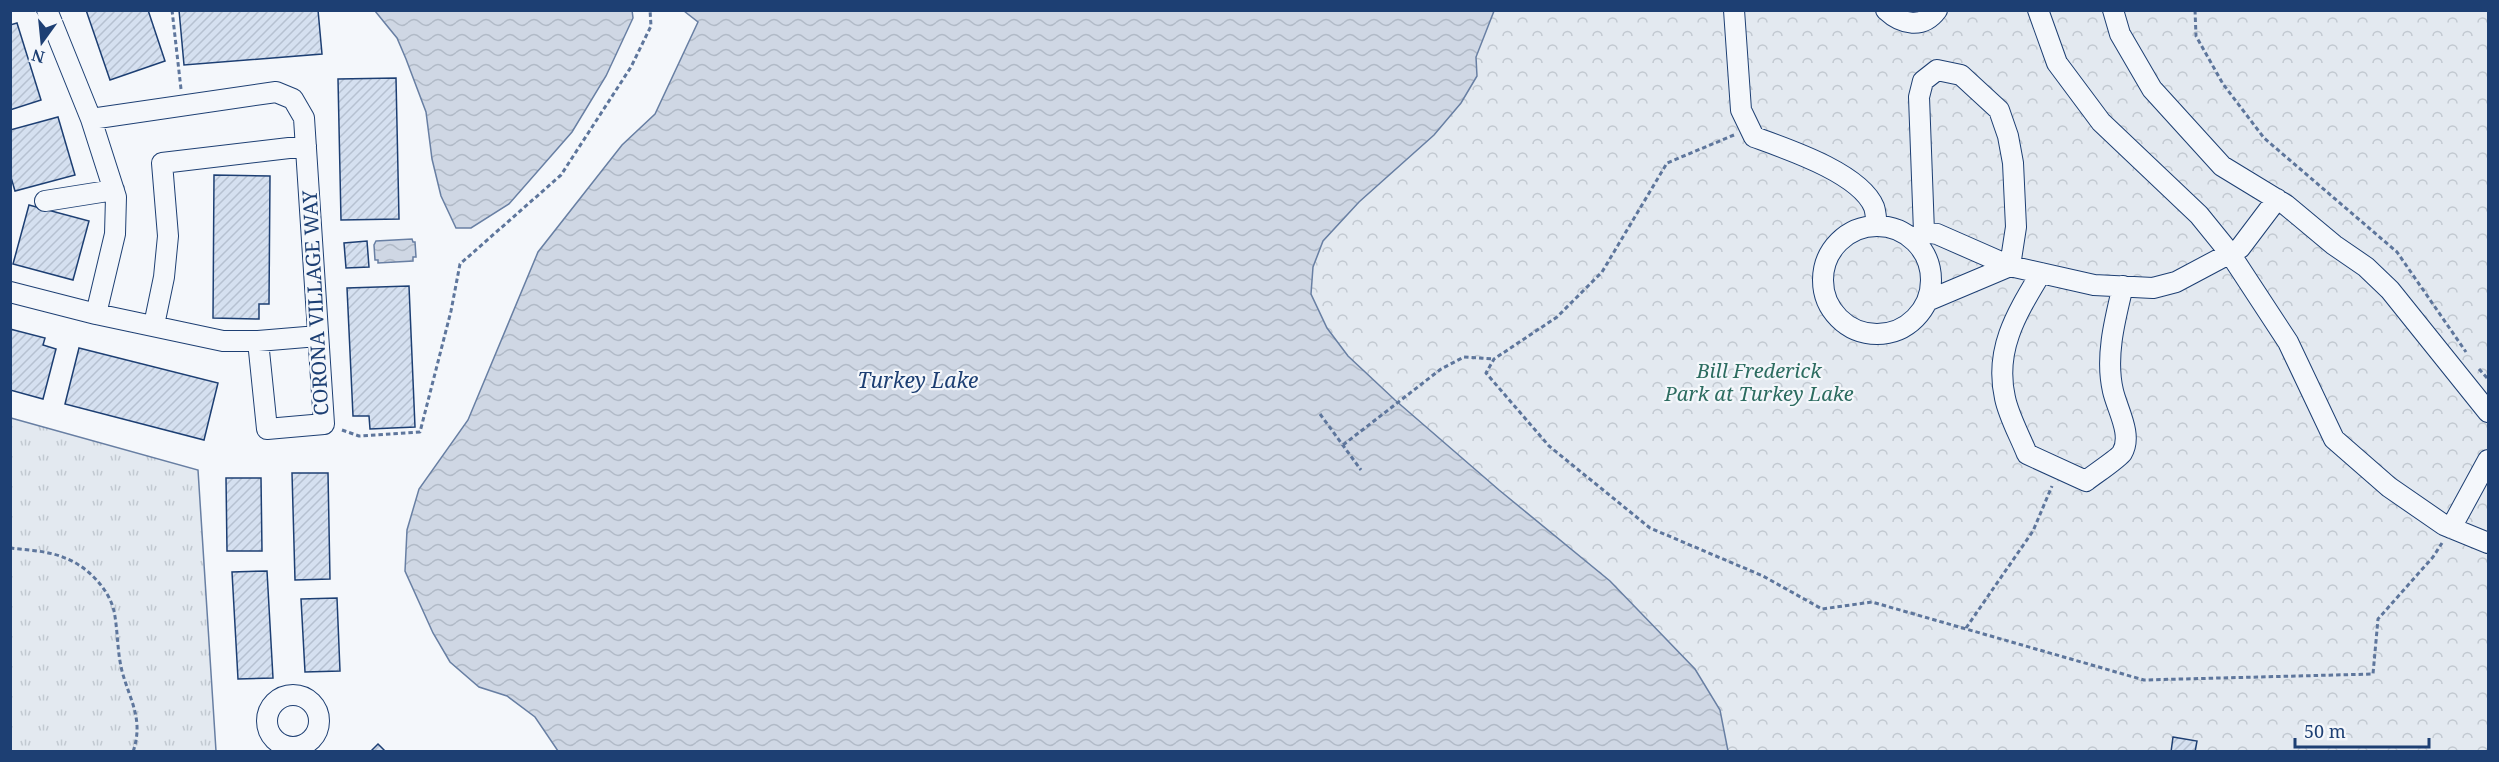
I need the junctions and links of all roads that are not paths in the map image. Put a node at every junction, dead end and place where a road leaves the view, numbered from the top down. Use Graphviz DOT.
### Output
graph roads {
  1 [pos="47,10"];
  2 [pos="1734,10"];
  3 [pos="1886,10"];
  4 [pos="1937,10"];
  5 [pos="2038,10"];
  6 [pos="2113,10"];
  7 [pos="91,119"];
  8 [pos="306,146"];
  9 [pos="114,190"];
  10 [pos="2277,199"];
  11 [pos="45,201"];
  12 [pos="1877,226"];
  13 [pos="1919,236"];
  14 [pos="2229,252"];
  15 [pos="2010,266"];
  16 [pos="2041,273"];
  17 [pos="2123,286"];
  18 [pos="10,292"];
  19 [pos="1927,301"];
  20 [pos="96,314"];
  21 [pos="153,325"];
  22 [pos="318,336"];
  23 [pos="258,341"];
  24 [pos="2488,412"];
  25 [pos="2488,460"];
  26 [pos="2451,528"];
  27 [pos="2488,543"];
  28 [pos="317,746"];
  29 [pos="282,748"];
  1 -- 7 [label="lane"];
  2 -- 12 [label="lane"];
  3 -- 4 [label="lane"];
  5 -- 14 [label="lane"];
  6 -- 10 [label="lane"];
  7 -- 8 [label="lane, CORONA VILLAGE WAY"];
  7 -- 9 [label="lane"];
  8 -- 21 [label="lane"];
  8 -- 22 [label="lane, CORONA VILLAGE WAY"];
  9 -- 11 [label="lane"];
  9 -- 20 [label="lane"];
  10 -- 14 [label="lane"];
  10 -- 24 [label="lane"];
  12 -- 13 [label="lane"];
  12 -- 19 [label="lane"];
  13 -- 15 [label="lane"];
  13 -- 15 [label="lane"];
  13 -- 19 [label="lane"];
  14 -- 17 [label="lane"];
  14 -- 26 [label="lane"];
  15 -- 16 [label="lane"];
  15 -- 19 [label="lane"];
  16 -- 17 [label="lane"];
  16 -- 17 [label="lane"];
  18 -- 20 [label="lane"];
  20 -- 21 [label="lane"];
  21 -- 23 [label="lane"];
  22 -- 23 [label="lane"];
  22 -- 23 [label="lane, CORONA VILLAGE WAY"];
  25 -- 26 [label="lane"];
  26 -- 27 [label="lane"];
  28 -- 29 [label="lane"];
  28 -- 29 [label="lane"];
}
